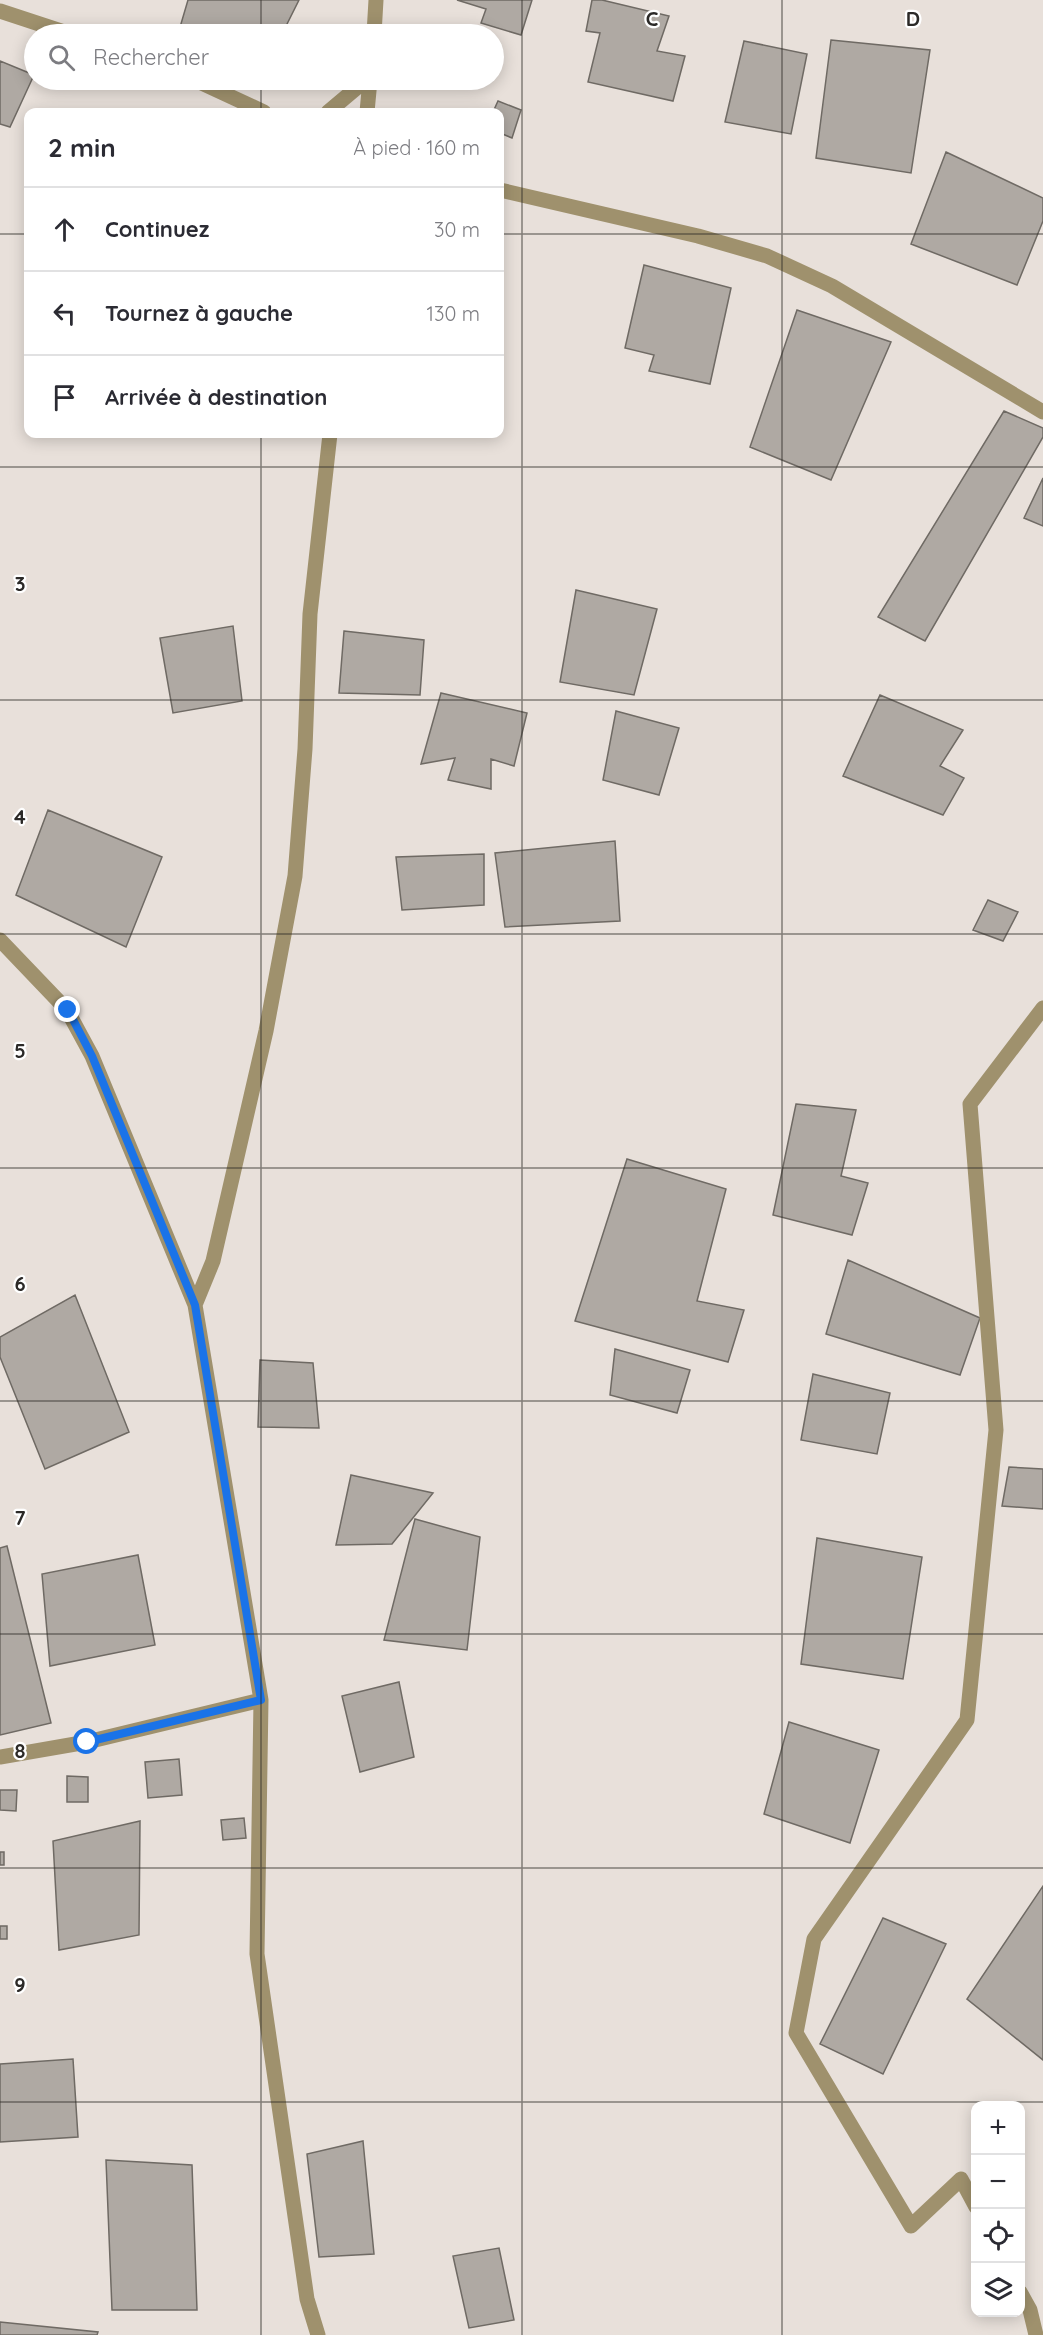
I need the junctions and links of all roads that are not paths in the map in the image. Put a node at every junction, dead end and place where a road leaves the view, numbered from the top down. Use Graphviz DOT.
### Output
graph roads {
  1 [pos="376,0"];
  2 [pos="0,11"];
  3 [pos="40,24"];
  4 [pos="375,24"];
  5 [pos="217,90"];
  6 [pos="356,90"];
  7 [pos="368,90"];
  8 [pos="255,108"];
  9 [pos="333,108"];
  10 [pos="367,108"];
  11 [pos="504,191"];
  12 [pos="1043,412"];
  13 [pos="330,438"];
  14 [pos="0,940"];
  15 [pos="1043,1008"];
  16 [pos="195,1305"];
  17 [pos="261,1700"];
  18 [pos="0,1756"];
  19 [pos="971,2199"];
  20 [pos="1025,2301"];
  21 [pos="318,2335"];
  22 [pos="1036,2335"];
  1 -- 4 [label="street"];
  2 -- 3 [label="street"];
  5 -- 8 [label="street"];
  6 -- 9 [label="street"];
  7 -- 10 [label="street"];
  11 -- 12 [label="street"];
  13 -- 16 [label="street"];
  14 -- 16 [label="street"];
  15 -- 19 [label="street"];
  16 -- 17 [label="street"];
  17 -- 18 [label="street"];
  17 -- 21 [label="street"];
  20 -- 22 [label="street"];
}
